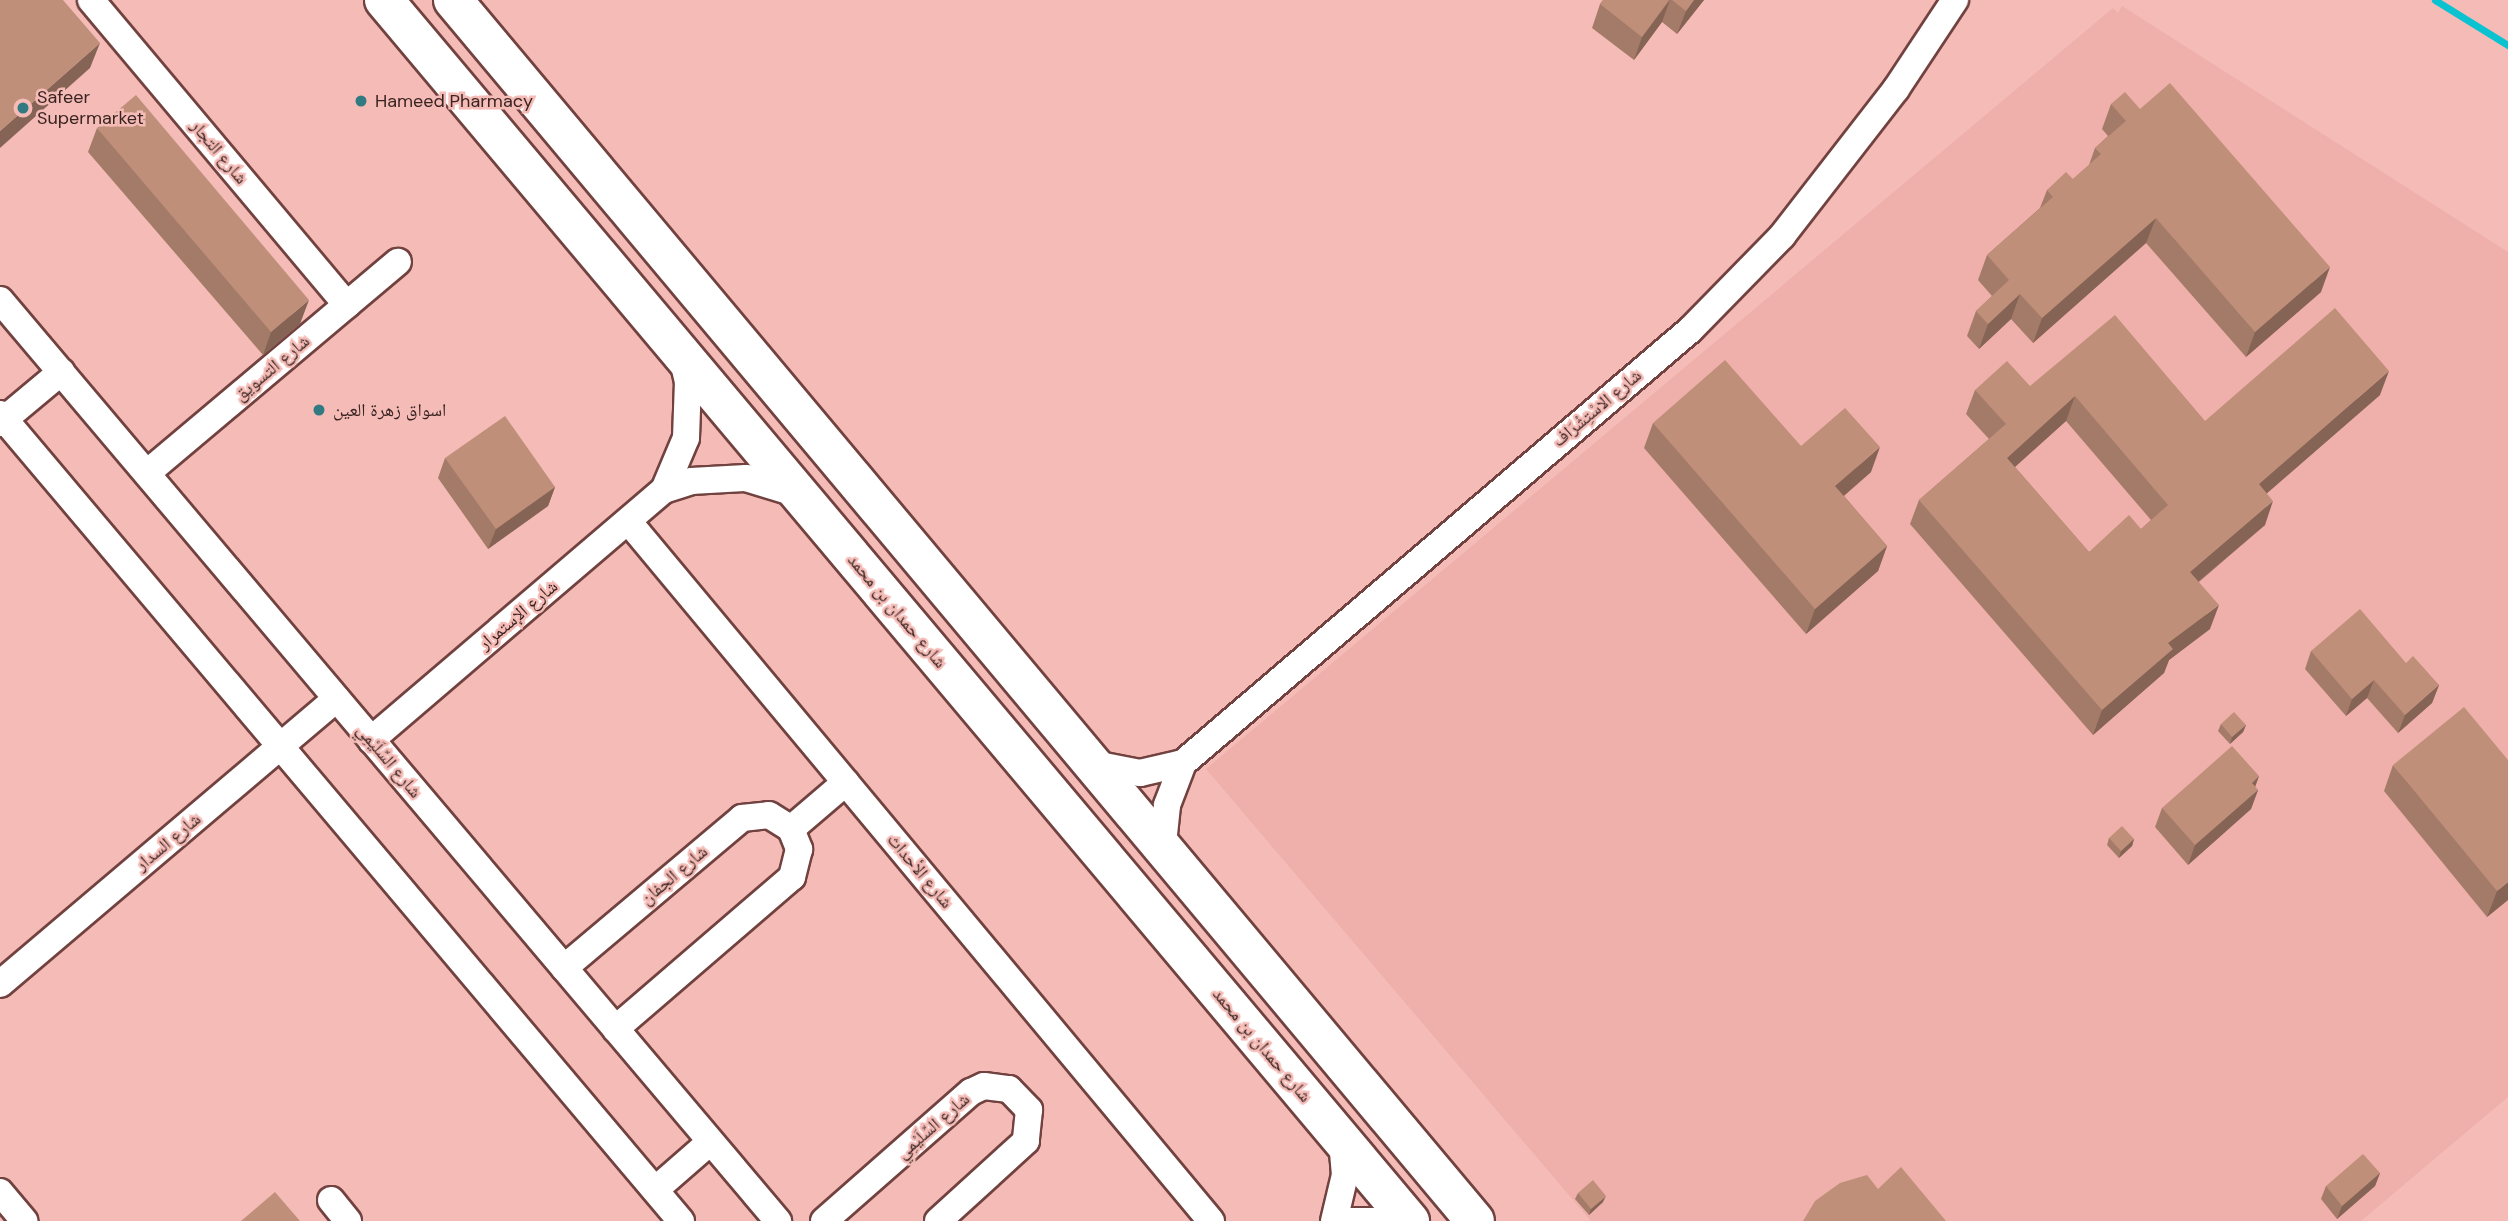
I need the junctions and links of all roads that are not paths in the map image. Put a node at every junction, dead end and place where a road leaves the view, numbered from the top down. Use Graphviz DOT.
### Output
graph roads {
  1 [pos="91,0"];
  2 [pos="384,0"];
  3 [pos="453,0"];
  4 [pos="1955,0"];
  5 [pos="398,262"];
  6 [pos="0,300"];
  7 [pos="347,305"];
  8 [pos="682,355"];
  9 [pos="61,372"];
  10 [pos="2,419"];
  11 [pos="147,473"];
  12 [pos="664,490"];
  13 [pos="799,495"];
  14 [pos="628,521"];
  15 [pos="336,699"];
  16 [pos="371,740"];
  17 [pos="281,746"];
  18 [pos="1183,763"];
  19 [pos="1094,764"];
  20 [pos="846,782"];
  21 [pos="791,829"];
  22 [pos="1163,844"];
  23 [pos="564,968"];
  24 [pos="0,984"];
  25 [pos="615,1029"];
  26 [pos="1342,1139"];
  27 [pos="710,1142"];
  28 [pos="655,1190"];
  29 [pos="0,1192"];
  30 [pos="331,1200"];
  31 [pos="24,1221"];
  32 [pos="348,1221"];
  33 [pos="681,1221"];
  34 [pos="778,1221"];
  35 [pos="824,1221"];
  36 [pos="938,1221"];
  37 [pos="1212,1221"];
  38 [pos="1334,1221"];
  39 [pos="1348,1221"];
  40 [pos="1395,1221"];
  41 [pos="1410,1221"];
  42 [pos="1475,1221"];
  1 -- 7 [label="street, شارع التجار"];
  2 -- 8 [label="main road, شارع حمدان بن محمد"];
  3 -- 19 [label="main road"];
  4 -- 18 [label="street, شارع الاسْتِشْرَاف"];
  5 -- 7 [label="street, شارع التسويق"];
  6 -- 9 [label="street, شارع السِّلَيْمِي"];
  7 -- 11 [label="street, شارع التسويق"];
  8 -- 12 [label="street, شارع الإستمرار"];
  8 -- 13 [label="main road, شارع حمدان بن محمد"];
  9 -- 10 [label="street"];
  9 -- 11 [label="street, شارع السِّلَيْمِي"];
  10 -- 17 [label="street"];
  11 -- 15 [label="street, شارع السِّلَيْمِي"];
  12 -- 13 [label="street, شارع الإستمرار"];
  12 -- 14 [label="street, شارع الإستمرار"];
  13 -- 26 [label="main road, شارع حمدان بن محمد"];
  14 -- 16 [label="street, شارع الإستمرار"];
  14 -- 20 [label="street, شارع الأحداث"];
  15 -- 16 [label="street, شارع السِّلَيْمِي"];
  15 -- 17 [label="street, شارع السدار"];
  16 -- 23 [label="street, شارع السِّلَيْمِي"];
  17 -- 24 [label="street, شارع السدار"];
  17 -- 28 [label="street"];
  18 -- 19 [label="street, شارع الاسْتِشْرَاف"];
  18 -- 22 [label="street, شارع الاسْتِشْرَاف"];
  19 -- 22 [label="main road"];
  20 -- 21 [label="street"];
  20 -- 37 [label="street, شارع الأحداث"];
  21 -- 23 [label="street, شارع الجفان"];
  21 -- 25 [label="street"];
  22 -- 42 [label="main road"];
  23 -- 25 [label="street, شارع السِّلَيْمِي"];
  25 -- 27 [label="street, شارع السِّلَيْمِي"];
  26 -- 38 [label="street"];
  26 -- 41 [label="main road, شارع حمدان بن محمد"];
  27 -- 28 [label="street"];
  27 -- 34 [label="street, شارع السِّلَيْمِي"];
  28 -- 33 [label="street"];
  29 -- 31 [label="street"];
  30 -- 32 [label="street"];
  35 -- 36 [label="street, شارع السِّلَيْمِي"];
  39 -- 40 [label="street"];
}
